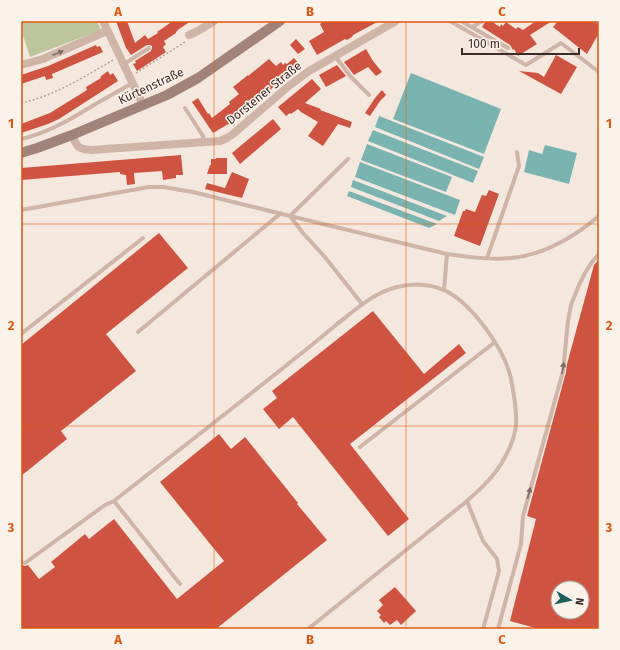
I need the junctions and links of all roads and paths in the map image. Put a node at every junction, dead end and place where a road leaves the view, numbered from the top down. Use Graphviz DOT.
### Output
graph roads {
  1 [pos="103,21"];
  2 [pos="214,21"];
  3 [pos="280,21"];
  4 [pos="396,21"];
  5 [pos="450,21"];
  6 [pos="461,21"];
  7 [pos="482,21"];
  8 [pos="472,27"];
  9 [pos="108,31"];
  10 [pos="189,35"];
  11 [pos="149,48"];
  12 [pos="508,48"];
  13 [pos="120,56"];
  14 [pos="335,56"];
  15 [pos="21,65"];
  16 [pos="123,65"];
  17 [pos="599,72"];
  18 [pos="131,80"];
  19 [pos="369,95"];
  20 [pos="21,103"];
  21 [pos="143,105"];
  22 [pos="185,108"];
  23 [pos="72,135"];
  24 [pos="21,139"];
  25 [pos="203,142"];
  26 [pos="517,152"];
  27 [pos="21,153"];
  28 [pos="348,159"];
  29 [pos="21,210"];
  30 [pos="281,213"];
  31 [pos="290,216"];
  32 [pos="599,216"];
  33 [pos="143,238"];
  34 [pos="447,254"];
  35 [pos="599,254"];
  36 [pos="487,258"];
  37 [pos="444,290"];
  38 [pos="362,304"];
  39 [pos="138,332"];
  40 [pos="21,334"];
  41 [pos="495,342"];
  42 [pos="360,447"];
  43 [pos="114,501"];
  44 [pos="467,501"];
  45 [pos="25,563"];
  46 [pos="180,584"];
  47 [pos="308,629"];
  48 [pos="483,629"];
  49 [pos="498,629"];
  1 -- 9 [label="street"];
  2 -- 10 [label="street"];
  3 -- 21 [label="main road, Kürtenstraße"];
  4 -- 14 [label="street, Dorstener Straße"];
  5 -- 17 [label="lane"];
  6 -- 8 [label="lane"];
  7 -- 8 [label="lane"];
  8 -- 12 [label="lane"];
  9 -- 13 [label="street"];
  15 -- 9 [label="street, one-way"];
  10 -- 18 [label="path"];
  11 -- 16 [label="lane"];
  13 -- 16 [label="street"];
  13 -- 20 [label="path"];
  14 -- 19 [label="lane"];
  14 -- 25 [label="street, Dorstener Straße"];
  16 -- 18 [label="street"];
  18 -- 21 [label="street"];
  18 -- 24 [label="lane, Kürtenstraße"];
  21 -- 23 [label="main road, Kürtenstraße"];
  22 -- 25 [label="lane"];
  23 -- 25 [label="street, Dorstener Straße"];
  23 -- 27 [label="main road, Kürtenstraße"];
  26 -- 36 [label="lane"];
  28 -- 31 [label="lane"];
  29 -- 30 [label="lane"];
  30 -- 31 [label="lane"];
  30 -- 39 [label="lane"];
  31 -- 34 [label="lane"];
  31 -- 38 [label="lane"];
  32 -- 36 [label="lane"];
  33 -- 40 [label="lane"];
  34 -- 36 [label="lane"];
  34 -- 37 [label="lane"];
  49 -- 35 [label="lane, one-way"];
  37 -- 38 [label="lane"];
  37 -- 41 [label="lane"];
  38 -- 43 [label="lane"];
  41 -- 42 [label="lane"];
  41 -- 44 [label="lane"];
  43 -- 45 [label="lane"];
  43 -- 46 [label="lane"];
  44 -- 47 [label="lane"];
  44 -- 48 [label="lane"];
}
